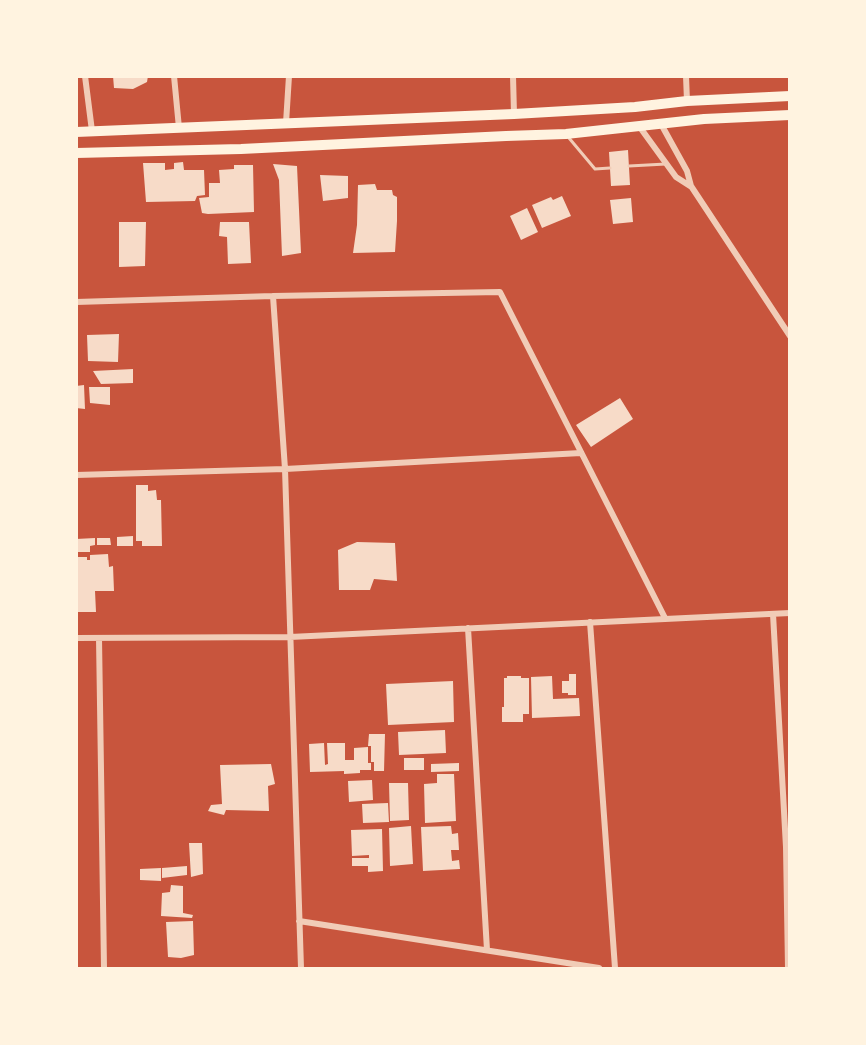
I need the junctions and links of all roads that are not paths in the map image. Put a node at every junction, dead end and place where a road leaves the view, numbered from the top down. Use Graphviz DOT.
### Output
graph roads {
  1 [pos="85,76"];
  2 [pos="174,76"];
  3 [pos="289,76"];
  4 [pos="513,76"];
  5 [pos="686,76"];
  6 [pos="789,96"];
  7 [pos="687,101"];
  8 [pos="659,104"];
  9 [pos="636,107"];
  10 [pos="514,114"];
  11 [pos="789,116"];
  12 [pos="286,123"];
  13 [pos="661,124"];
  14 [pos="639,126"];
  15 [pos="179,128"];
  16 [pos="92,131"];
  17 [pos="76,132"];
  18 [pos="566,134"];
  19 [pos="76,153"];
  20 [pos="667,164"];
  21 [pos="629,166"];
  22 [pos="610,168"];
  23 [pos="691,186"];
  24 [pos="273,296"];
  25 [pos="76,302"];
  26 [pos="789,336"];
  27 [pos="581,453"];
  28 [pos="285,469"];
  29 [pos="76,475"];
  30 [pos="789,613"];
  31 [pos="773,614"];
  32 [pos="666,618"];
  33 [pos="590,622"];
  34 [pos="468,628"];
  35 [pos="290,637"];
  36 [pos="76,638"];
  37 [pos="99,638"];
  38 [pos="788,847"];
  39 [pos="299,921"];
  40 [pos="487,950"];
  41 [pos="104,969"];
  42 [pos="301,969"];
  43 [pos="599,969"];
  44 [pos="615,969"];
  45 [pos="788,969"];
  1 -- 16 [label="street"];
  2 -- 15 [label="street"];
  3 -- 12 [label="street"];
  4 -- 10 [label="street"];
  5 -- 7 [label="street"];
  6 -- 7 [label="highway"];
  7 -- 8 [label="highway"];
  8 -- 9 [label="highway"];
  8 -- 13 [label="highway"];
  9 -- 10 [label="highway"];
  9 -- 14 [label="highway"];
  10 -- 12 [label="highway"];
  11 -- 13 [label="highway"];
  12 -- 15 [label="highway"];
  13 -- 14 [label="highway"];
  13 -- 23 [label="street"];
  14 -- 18 [label="highway"];
  14 -- 20 [label="street"];
  15 -- 16 [label="highway"];
  16 -- 17 [label="highway"];
  18 -- 19 [label="highway"];
  18 -- 22 [label="lane"];
  20 -- 21 [label="lane"];
  20 -- 23 [label="street"];
  23 -- 26 [label="street"];
  24 -- 25 [label="street"];
  24 -- 27 [label="street"];
  24 -- 28 [label="street"];
  27 -- 28 [label="street"];
  27 -- 32 [label="street"];
  28 -- 29 [label="street"];
  28 -- 35 [label="street"];
  30 -- 31 [label="street"];
  31 -- 32 [label="street"];
  31 -- 38 [label="street"];
  32 -- 33 [label="street"];
  33 -- 34 [label="street"];
  33 -- 44 [label="street"];
  34 -- 35 [label="street"];
  34 -- 40 [label="street"];
  35 -- 37 [label="street"];
  35 -- 39 [label="street"];
  36 -- 37 [label="street"];
  37 -- 41 [label="street"];
  38 -- 45 [label="street"];
  39 -- 40 [label="street"];
  39 -- 42 [label="street"];
  40 -- 43 [label="street"];
}
